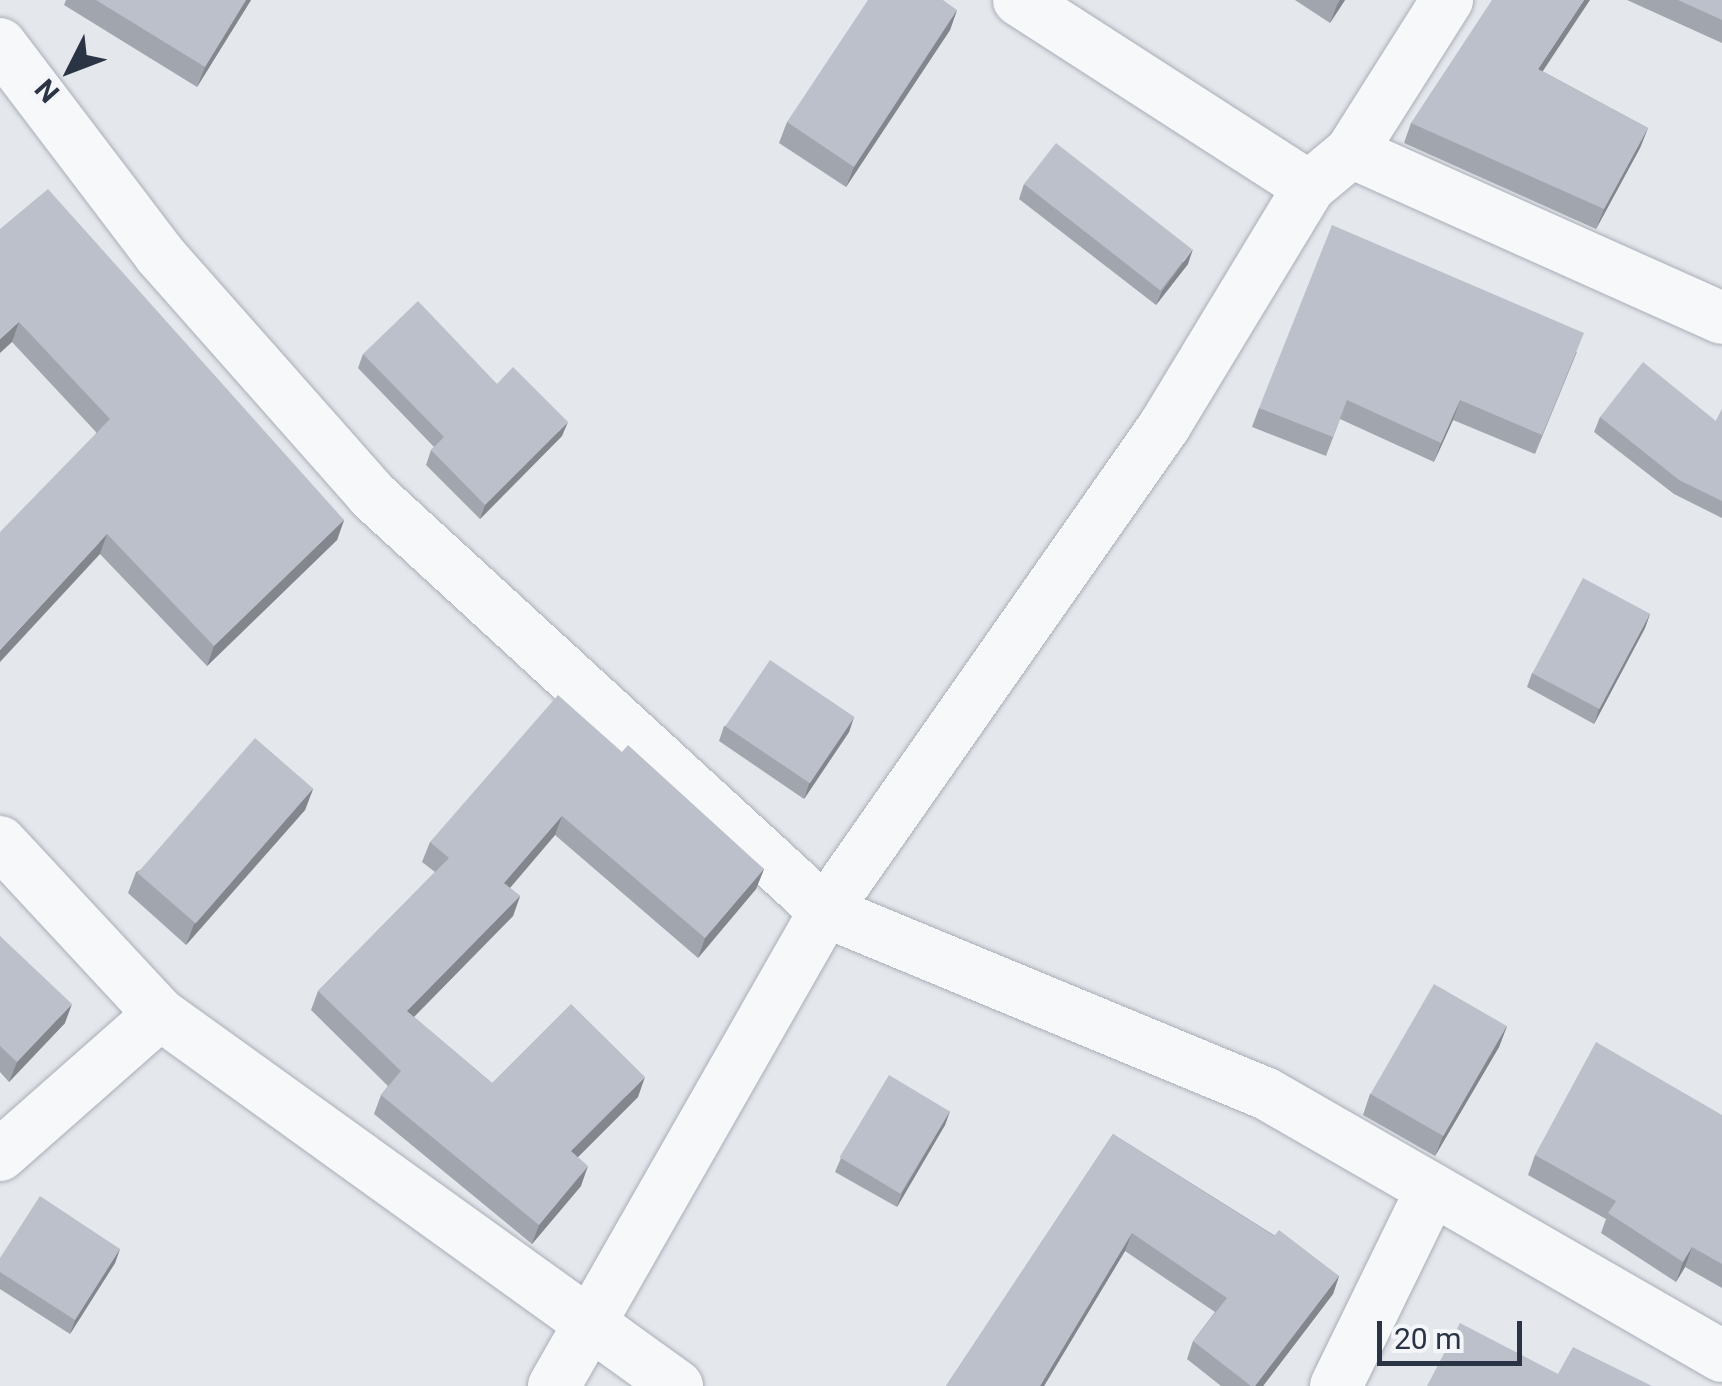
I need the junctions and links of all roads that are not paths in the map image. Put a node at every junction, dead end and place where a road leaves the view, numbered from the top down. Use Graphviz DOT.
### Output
graph roads {
  1 [pos="1020,0"];
  2 [pos="1447,0"];
  3 [pos="0,44"];
  4 [pos="1351,152"];
  5 [pos="1309,187"];
  6 [pos="1722,318"];
  7 [pos="0,842"];
  8 [pos="825,911"];
  9 [pos="160,1014"];
  10 [pos="0,1154"];
  11 [pos="1432,1189"];
  12 [pos="590,1328"];
  13 [pos="1722,1356"];
  14 [pos="554,1386"];
  15 [pos="677,1386"];
  16 [pos="1336,1386"];
  1 -- 5 [label="street"];
  2 -- 4 [label="street"];
  3 -- 8 [label="street"];
  4 -- 5 [label="street"];
  4 -- 6 [label="street"];
  5 -- 8 [label="street"];
  7 -- 9 [label="street"];
  8 -- 11 [label="street"];
  8 -- 12 [label="street"];
  9 -- 10 [label="street"];
  9 -- 12 [label="street"];
  11 -- 13 [label="street"];
  11 -- 16 [label="street"];
  12 -- 14 [label="street"];
  12 -- 15 [label="street"];
}
